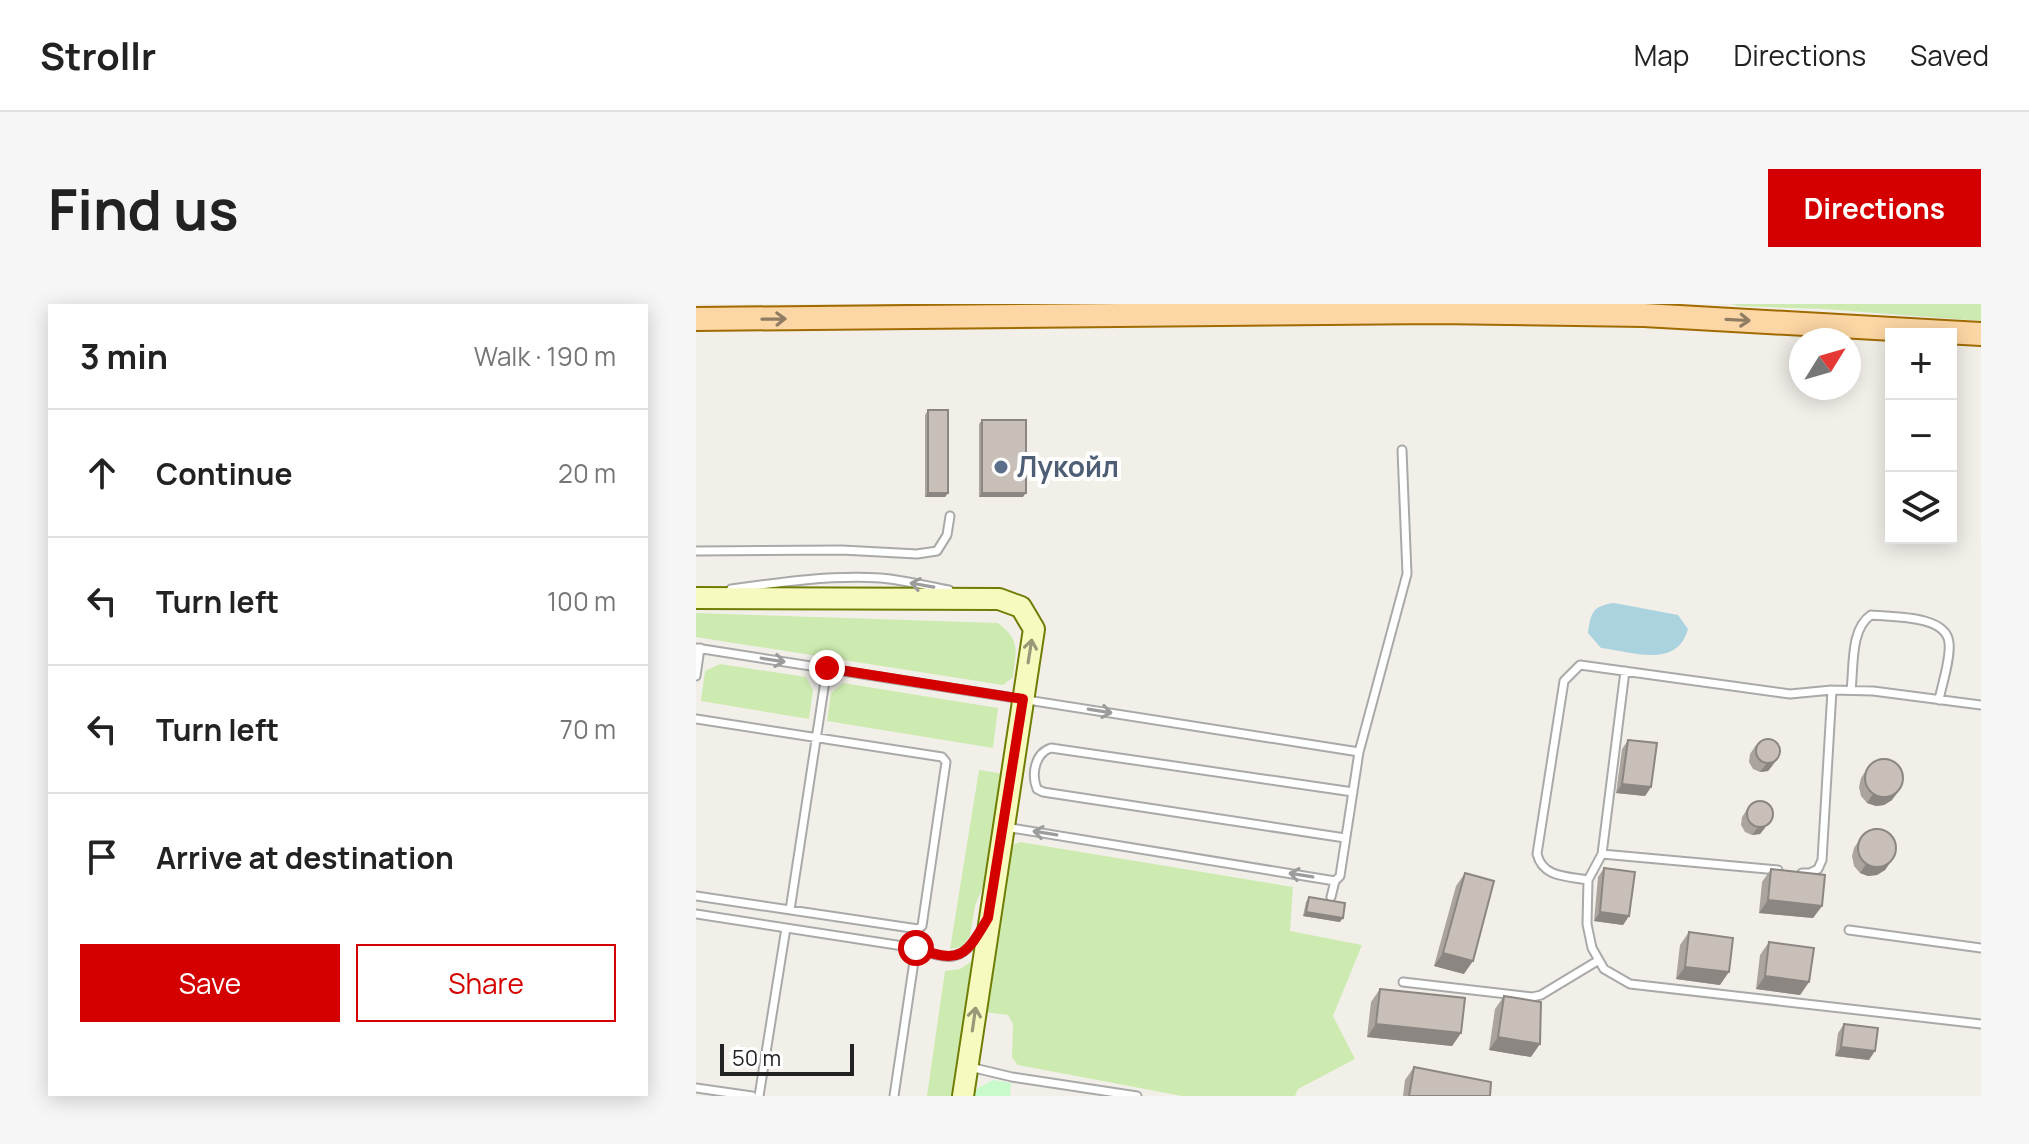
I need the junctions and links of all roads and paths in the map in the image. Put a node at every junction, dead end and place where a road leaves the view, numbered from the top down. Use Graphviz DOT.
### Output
graph roads {
  1 [pos="696,319"];
  2 [pos="1981,334"];
  3 [pos="1402,450"];
  4 [pos="950,516"];
  5 [pos="696,551"];
  6 [pos="696,596"];
  7 [pos="698,648"];
  8 [pos="827,668"];
  9 [pos="1625,671"];
  10 [pos="696,676"];
  11 [pos="1832,690"];
  12 [pos="1851,690"];
  13 [pos="1023,699"];
  14 [pos="1939,700"];
  15 [pos="1981,705"];
  16 [pos="696,719"];
  17 [pos="816,737"];
  18 [pos="1359,752"];
  19 [pos="1353,792"];
  20 [pos="1003,826"];
  21 [pos="1345,838"];
  22 [pos="1602,854"];
  23 [pos="1588,880"];
  24 [pos="1335,881"];
  25 [pos="696,896"];
  26 [pos="1331,897"];
  27 [pos="790,910"];
  28 [pos="696,914"];
  29 [pos="988,918"];
  30 [pos="786,928"];
  31 [pos="1849,930"];
  32 [pos="916,948"];
  33 [pos="1981,948"];
  34 [pos="1599,960"];
  35 [pos="1403,982"];
  36 [pos="1981,1024"];
  37 [pos="968,1067"];
  38 [pos="696,1088"];
  39 [pos="1113,1094"];
  40 [pos="752,1096"];
  41 [pos="759,1096"];
  42 [pos="894,1096"];
  43 [pos="963,1096"];
  44 [pos="1137,1096"];
  1 -- 2 [label="main road, one-way"];
  3 -- 18 [label="lane"];
  4 -- 5 [label="lane"];
  13 -- 6 [label="street, one-way"];
  7 -- 8 [label="lane, one-way"];
  7 -- 10 [label="lane"];
  8 -- 13 [label="lane"];
  8 -- 17 [label="lane"];
  9 -- 11 [label="lane"];
  9 -- 22 [label="lane"];
  9 -- 23 [label="lane"];
  11 -- 12 [label="lane"];
  11 -- 22 [label="lane"];
  12 -- 14 [label="lane"];
  12 -- 14 [label="lane"];
  13 -- 18 [label="lane, one-way"];
  13 -- 20 [label="street"];
  14 -- 15 [label="lane"];
  16 -- 17 [label="lane"];
  17 -- 27 [label="lane"];
  17 -- 27 [label="lane"];
  18 -- 19 [label="lane"];
  19 -- 21 [label="lane"];
  19 -- 21 [label="lane"];
  24 -- 20 [label="lane, one-way"];
  20 -- 29 [label="street"];
  21 -- 24 [label="lane"];
  22 -- 23 [label="lane"];
  23 -- 34 [label="lane"];
  24 -- 26 [label="lane"];
  25 -- 27 [label="lane"];
  28 -- 30 [label="lane"];
  29 -- 32 [label="lane"];
  37 -- 29 [label="street, one-way"];
  30 -- 32 [label="lane"];
  30 -- 41 [label="lane"];
  31 -- 33 [label="lane"];
  32 -- 42 [label="lane"];
  34 -- 35 [label="lane"];
  34 -- 36 [label="lane"];
  37 -- 39 [label="lane"];
  37 -- 43 [label="street"];
  38 -- 40 [label="lane"];
  39 -- 44 [label="lane"];
}
